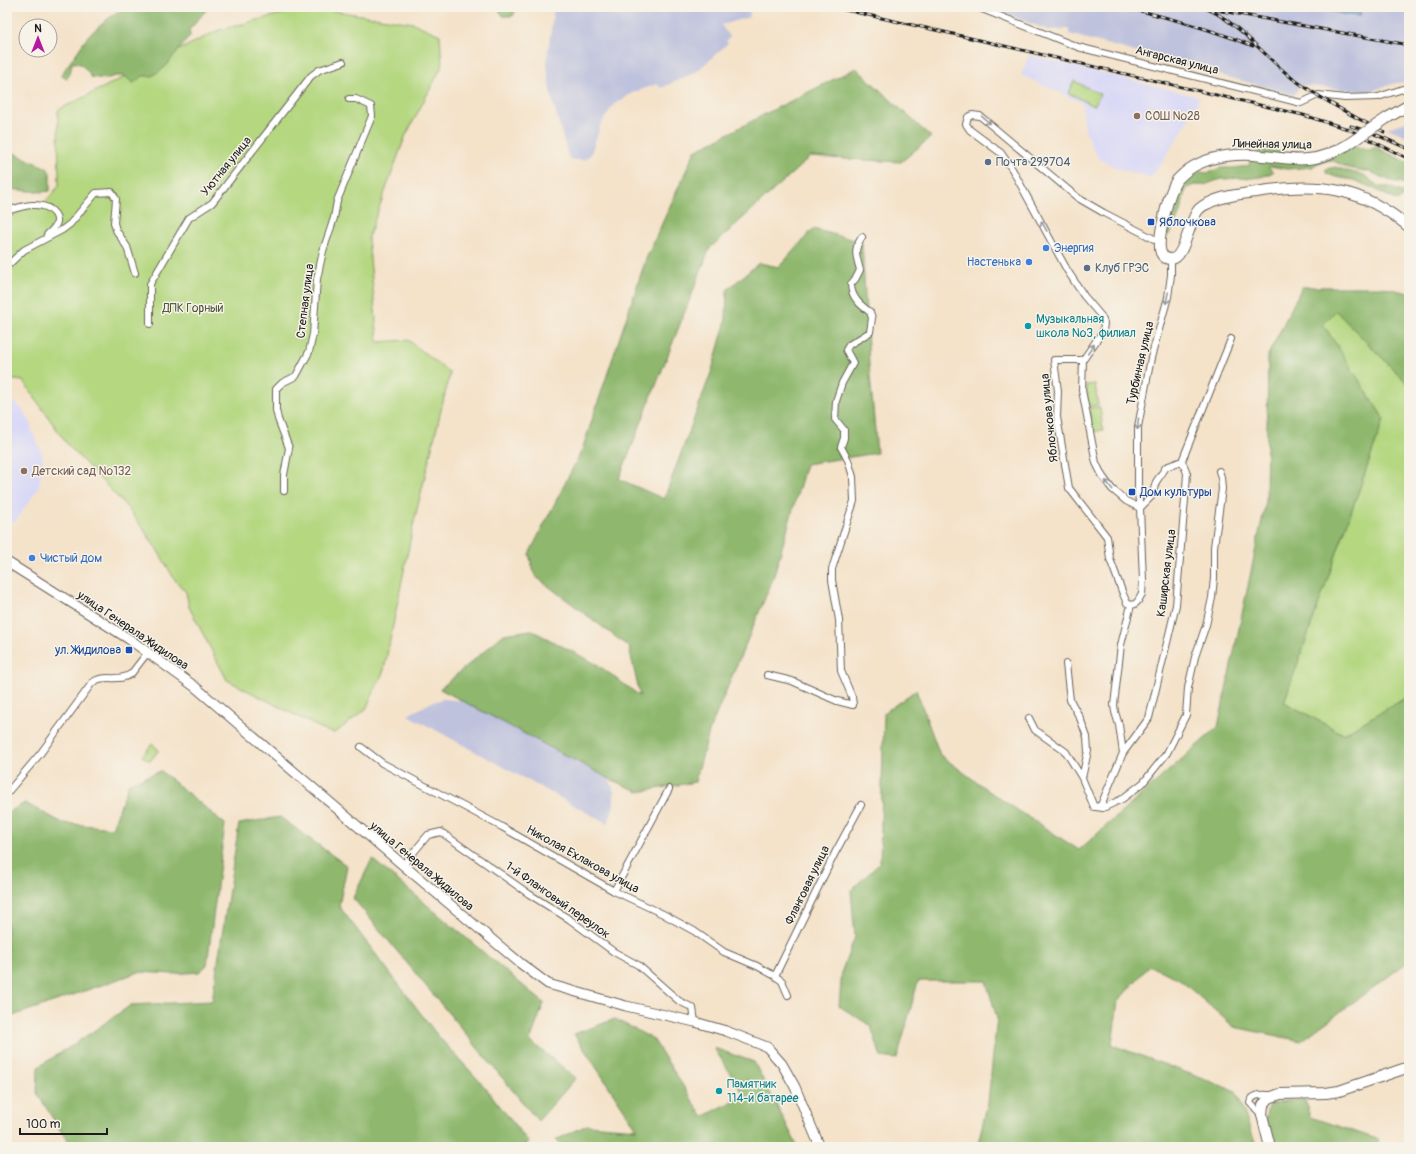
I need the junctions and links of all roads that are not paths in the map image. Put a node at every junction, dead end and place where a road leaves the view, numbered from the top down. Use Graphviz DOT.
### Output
graph roads {
  1 [pos="976,7"];
  2 [pos="343,62"];
  3 [pos="1409,87"];
  4 [pos="349,99"];
  5 [pos="1409,105"];
  6 [pos="7,211"];
  7 [pos="1409,227"];
  8 [pos="862,237"];
  9 [pos="45,238"];
  10 [pos="1160,242"];
  11 [pos="1171,259"];
  12 [pos="7,266"];
  13 [pos="135,273"];
  14 [pos="150,324"];
  15 [pos="1231,339"];
  16 [pos="1084,360"];
  17 [pos="1182,462"];
  18 [pos="1219,471"];
  19 [pos="284,491"];
  20 [pos="1140,508"];
  21 [pos="7,562"];
  22 [pos="1131,605"];
  23 [pos="148,652"];
  24 [pos="1066,664"];
  25 [pos="767,675"];
  26 [pos="1028,718"];
  27 [pos="361,747"];
  28 [pos="1123,753"];
  29 [pos="1082,778"];
  30 [pos="669,789"];
  31 [pos="7,793"];
  32 [pos="861,805"];
  33 [pos="1099,806"];
  34 [pos="403,865"];
  35 [pos="614,890"];
  36 [pos="775,976"];
  37 [pos="788,995"];
  38 [pos="695,1022"];
  39 [pos="1409,1067"];
  40 [pos="820,1147"];
  41 [pos="1270,1147"];
  1 -- 3 [label="street, Ангарская улица"];
  2 -- 14 [label="street, Уютная улица"];
  4 -- 19 [label="street, Степная улица"];
  5 -- 10 [label="main road, Линейная улица, bridge"];
  6 -- 9 [label="street"];
  7 -- 11 [label="main road"];
  8 -- 25 [label="street"];
  9 -- 12 [label="street"];
  9 -- 13 [label="street"];
  10 -- 11 [label="main road"];
  16 -- 10 [label="street, one-way"];
  11 -- 20 [label="street, Турбинная улица, one-way"];
  15 -- 17 [label="street"];
  20 -- 16 [label="street, one-way"];
  16 -- 22 [label="street, Яблочкова улица"];
  17 -- 20 [label="street"];
  17 -- 28 [label="street, Каширская улица"];
  18 -- 33 [label="street"];
  20 -- 22 [label="street, Турбинная улица"];
  21 -- 23 [label="main road, улица Генерала Жидилова"];
  22 -- 28 [label="street, Турбинная улица"];
  23 -- 31 [label="street"];
  23 -- 34 [label="main road, улица Генерала Жидилова"];
  24 -- 29 [label="street"];
  26 -- 29 [label="street"];
  27 -- 35 [label="street, Николая Ехлакова улица"];
  28 -- 33 [label="street, Каширская улица"];
  29 -- 33 [label="street"];
  30 -- 35 [label="street"];
  32 -- 36 [label="street, Фланговая улица"];
  34 -- 38 [label="main road, улица Генерала Жидилова"];
  34 -- 38 [label="street, 1-й Фланговый переулок"];
  35 -- 36 [label="street, Николая Ехлакова улица"];
  36 -- 37 [label="street, Николая Ехлакова улица"];
  38 -- 40 [label="main road, улица Генерала Жидилова"];
  39 -- 41 [label="main road"];
}
